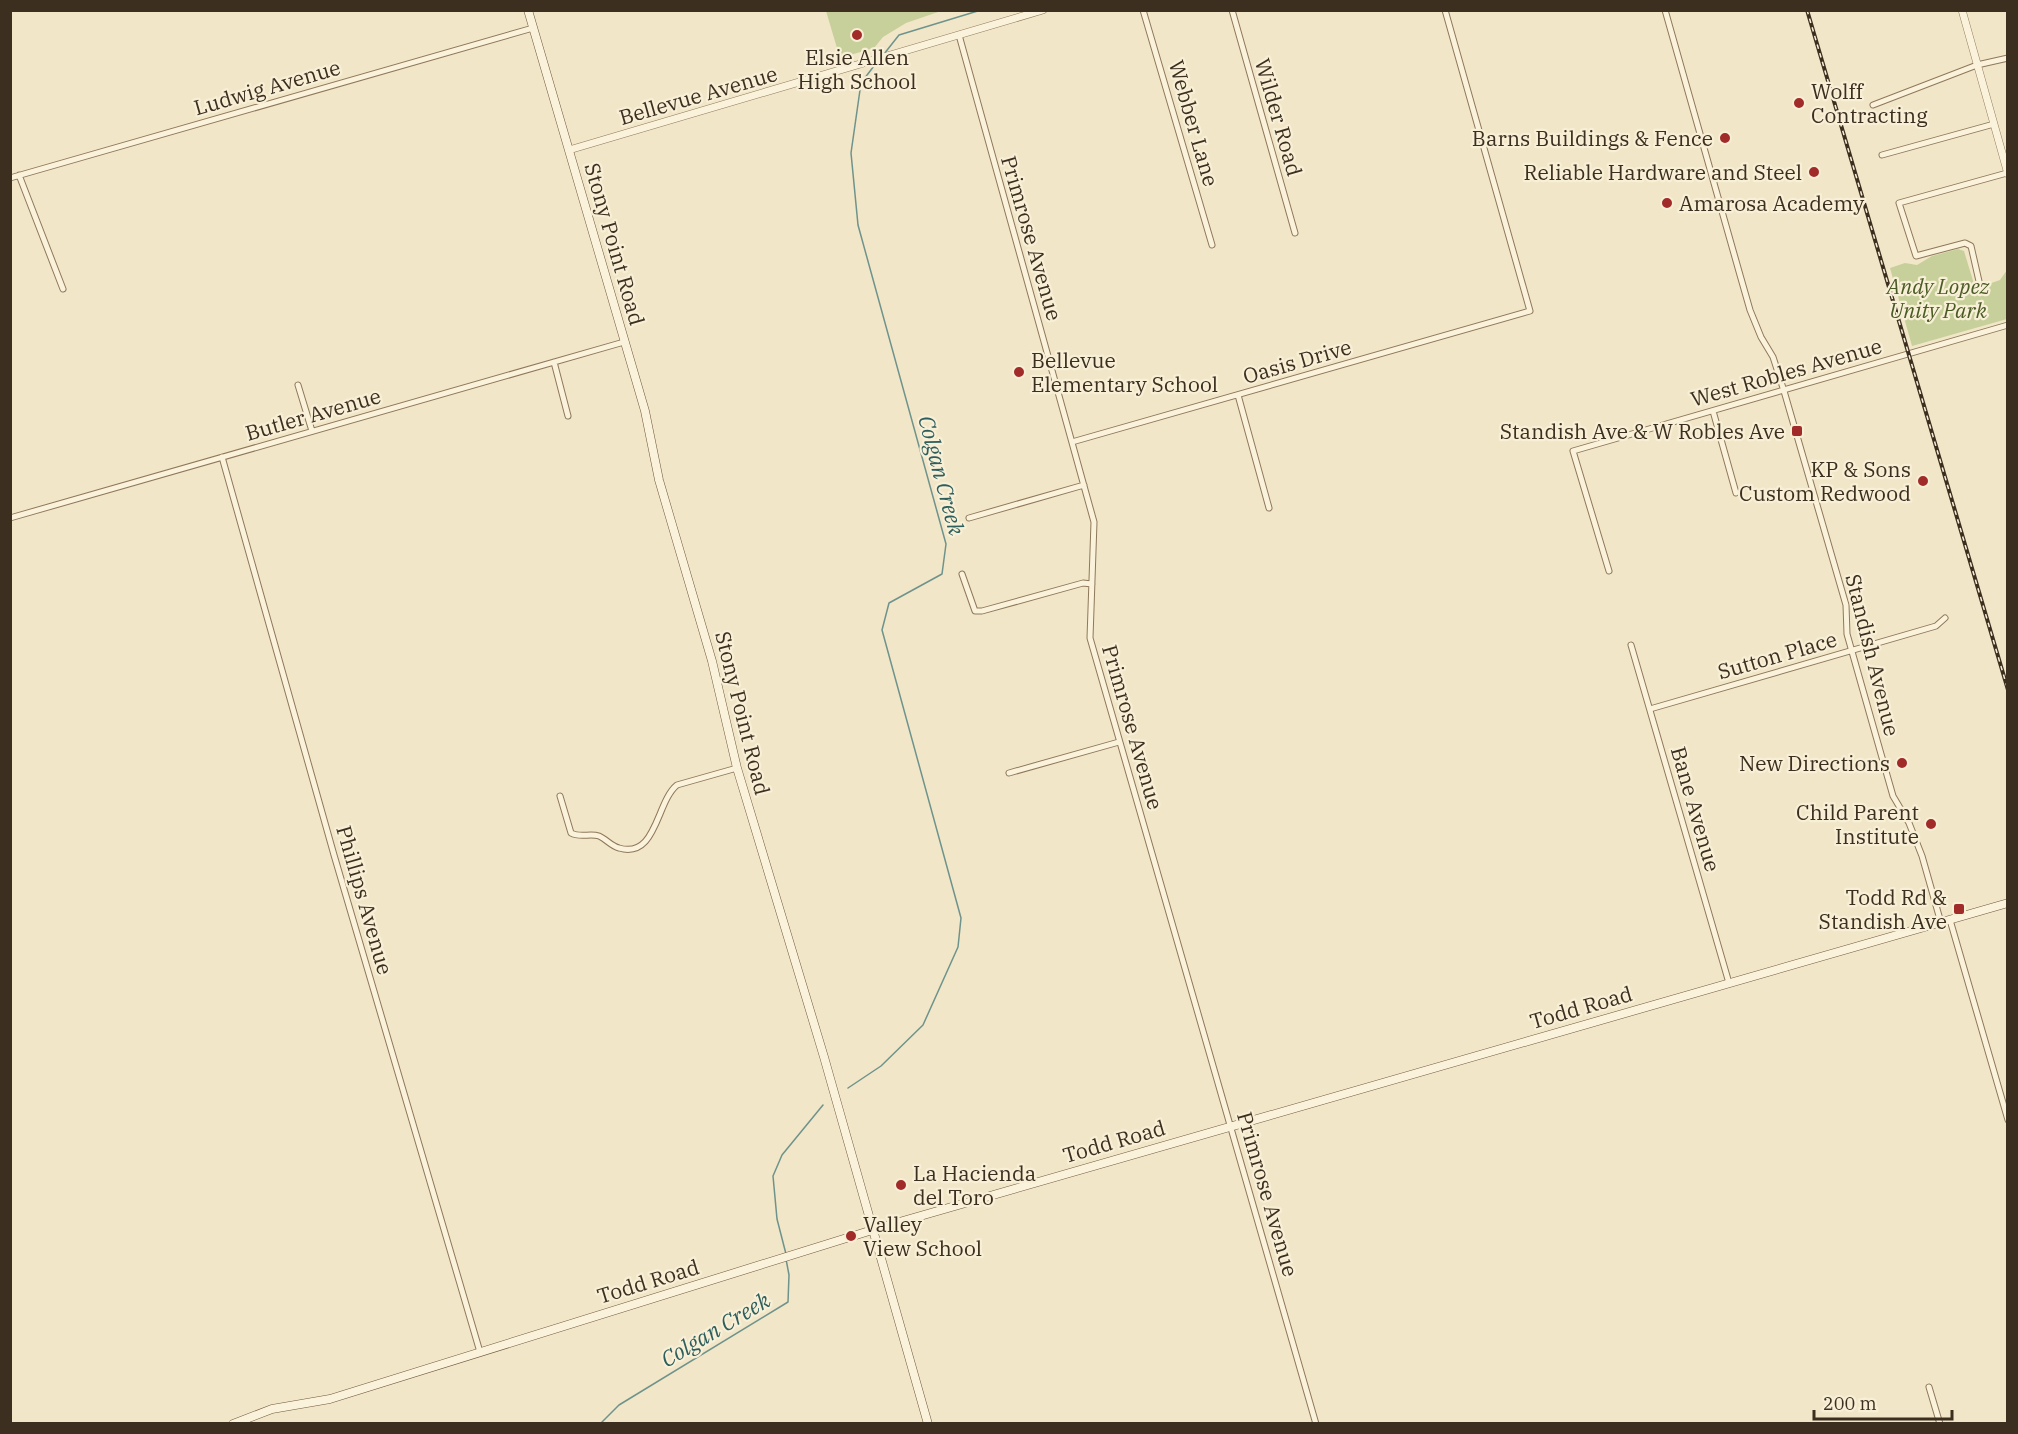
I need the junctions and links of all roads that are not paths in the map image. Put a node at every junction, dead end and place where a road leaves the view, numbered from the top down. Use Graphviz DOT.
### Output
graph roads {
  1 [pos="528,10"];
  2 [pos="1143,10"];
  3 [pos="1232,10"];
  4 [pos="1444,10"];
  5 [pos="1665,10"];
  6 [pos="1962,10"];
  7 [pos="1038,11"];
  8 [pos="533,28"];
  9 [pos="958,35"];
  10 [pos="2007,58"];
  11 [pos="1977,65"];
  12 [pos="1873,105"];
  13 [pos="1994,124"];
  14 [pos="568,150"];
  15 [pos="1881,155"];
  16 [pos="2007,173"];
  17 [pos="19,175"];
  18 [pos="10,177"];
  19 [pos="1295,233"];
  20 [pos="1212,245"];
  21 [pos="63,289"];
  22 [pos="1981,290"];
  23 [pos="1990,322"];
  24 [pos="2007,325"];
  25 [pos="1992,329"];
  26 [pos="624,342"];
  27 [pos="554,362"];
  28 [pos="298,385"];
  29 [pos="1784,390"];
  30 [pos="1238,395"];
  31 [pos="1713,411"];
  32 [pos="568,416"];
  33 [pos="312,431"];
  34 [pos="1072,442"];
  35 [pos="222,457"];
  36 [pos="1084,485"];
  37 [pos="1736,493"];
  38 [pos="1269,508"];
  39 [pos="10,518"];
  40 [pos="969,518"];
  41 [pos="1609,571"];
  42 [pos="962,574"];
  43 [pos="1092,584"];
  44 [pos="1946,618"];
  45 [pos="1631,645"];
  46 [pos="1851,651"];
  47 [pos="1650,709"];
  48 [pos="1119,742"];
  49 [pos="736,768"];
  50 [pos="1009,773"];
  51 [pos="560,796"];
  52 [pos="2007,903"];
  53 [pos="1950,920"];
  54 [pos="1941,923"];
  55 [pos="1730,983"];
  56 [pos="2007,1120"];
  57 [pos="1232,1125"];
  58 [pos="872,1230"];
  59 [pos="480,1352"];
  60 [pos="1929,1387"];
  61 [pos="233,1424"];
  62 [pos="928,1424"];
  63 [pos="1316,1424"];
  64 [pos="1940,1424"];
  1 -- 8 [label="main road, Stony Point Road"];
  2 -- 20 [label="street, Webber Lane"];
  3 -- 19 [label="street, Wilder Road"];
  4 -- 30 [label="street, Oasis Drive"];
  5 -- 29 [label="street, Standish Avenue"];
  6 -- 11 [label="street"];
  7 -- 9 [label="street, Bellevue Avenue"];
  8 -- 14 [label="main road, Stony Point Road"];
  8 -- 17 [label="street, Ludwig Avenue"];
  9 -- 14 [label="street, Bellevue Avenue"];
  9 -- 34 [label="street, Primrose Avenue"];
  10 -- 11 [label="street"];
  11 -- 12 [label="street"];
  11 -- 13 [label="street"];
  13 -- 15 [label="street"];
  13 -- 16 [label="street"];
  14 -- 26 [label="main road, Stony Point Road"];
  16 -- 22 [label="street"];
  17 -- 18 [label="street, Ludwig Avenue"];
  17 -- 21 [label="street"];
  23 -- 25 [label="street"];
  24 -- 25 [label="street, West Robles Avenue"];
  25 -- 29 [label="street, West Robles Avenue"];
  26 -- 27 [label="street, Butler Avenue"];
  26 -- 49 [label="main road, Stony Point Road"];
  27 -- 32 [label="street"];
  27 -- 33 [label="street, Butler Avenue"];
  28 -- 33 [label="street"];
  29 -- 31 [label="street, West Robles Avenue"];
  29 -- 46 [label="street, Standish Avenue"];
  30 -- 34 [label="street, Oasis Drive"];
  30 -- 38 [label="street"];
  31 -- 37 [label="street"];
  31 -- 41 [label="street, West Robles Avenue"];
  33 -- 35 [label="street, Butler Avenue"];
  34 -- 36 [label="street, Primrose Avenue"];
  35 -- 39 [label="street, Butler Avenue"];
  35 -- 59 [label="street, Phillips Avenue"];
  36 -- 40 [label="street"];
  36 -- 43 [label="street, Primrose Avenue"];
  42 -- 43 [label="street"];
  43 -- 48 [label="street, Primrose Avenue"];
  44 -- 46 [label="street, Sutton Place"];
  45 -- 47 [label="street, Bane Avenue"];
  46 -- 47 [label="street, Sutton Place"];
  46 -- 54 [label="street, Standish Avenue"];
  47 -- 55 [label="street, Bane Avenue"];
  48 -- 50 [label="street"];
  48 -- 57 [label="street, Primrose Avenue"];
  49 -- 51 [label="street"];
  49 -- 58 [label="main road, Stony Point Road"];
  52 -- 53 [label="main road, Todd Road"];
  53 -- 54 [label="main road, Todd Road"];
  53 -- 56 [label="street"];
  54 -- 55 [label="main road, Todd Road"];
  55 -- 57 [label="main road, Todd Road"];
  57 -- 58 [label="main road, Todd Road"];
  57 -- 63 [label="street, Primrose Avenue"];
  58 -- 59 [label="main road, Todd Road"];
  58 -- 62 [label="main road, Stony Point Road"];
  59 -- 61 [label="main road, Todd Road"];
  60 -- 64 [label="street"];
}
